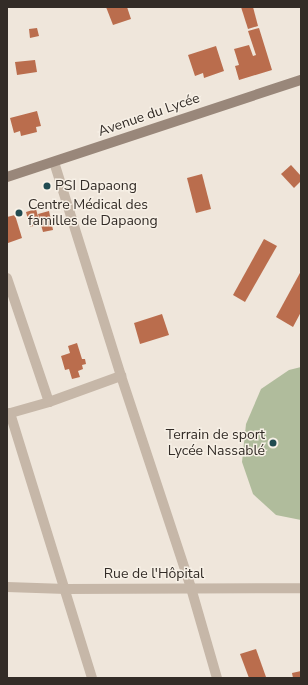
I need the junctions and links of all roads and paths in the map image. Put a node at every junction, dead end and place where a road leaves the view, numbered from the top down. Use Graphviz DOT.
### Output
graph roads {
  1 [pos="301,80"];
  2 [pos="54,162"];
  3 [pos="7,177"];
  4 [pos="7,278"];
  5 [pos="120,376"];
  6 [pos="49,402"];
  7 [pos="8,413"];
  8 [pos="7,587"];
  9 [pos="192,588"];
  10 [pos="301,588"];
  11 [pos="66,589"];
  12 [pos="92,678"];
  13 [pos="217,678"];
  1 -- 2 [label="main road, Avenue du Lycée"];
  2 -- 3 [label="main road, Avenue du Lycée"];
  2 -- 5 [label="street"];
  4 -- 6 [label="street"];
  5 -- 6 [label="street"];
  5 -- 9 [label="street"];
  6 -- 7 [label="street"];
  7 -- 11 [label="street"];
  8 -- 11 [label="street, Rue de l'Hôpital"];
  9 -- 10 [label="street, Rue de l'Hôpital"];
  9 -- 11 [label="street, Rue de l'Hôpital"];
  9 -- 13 [label="street"];
  11 -- 12 [label="street"];
}
